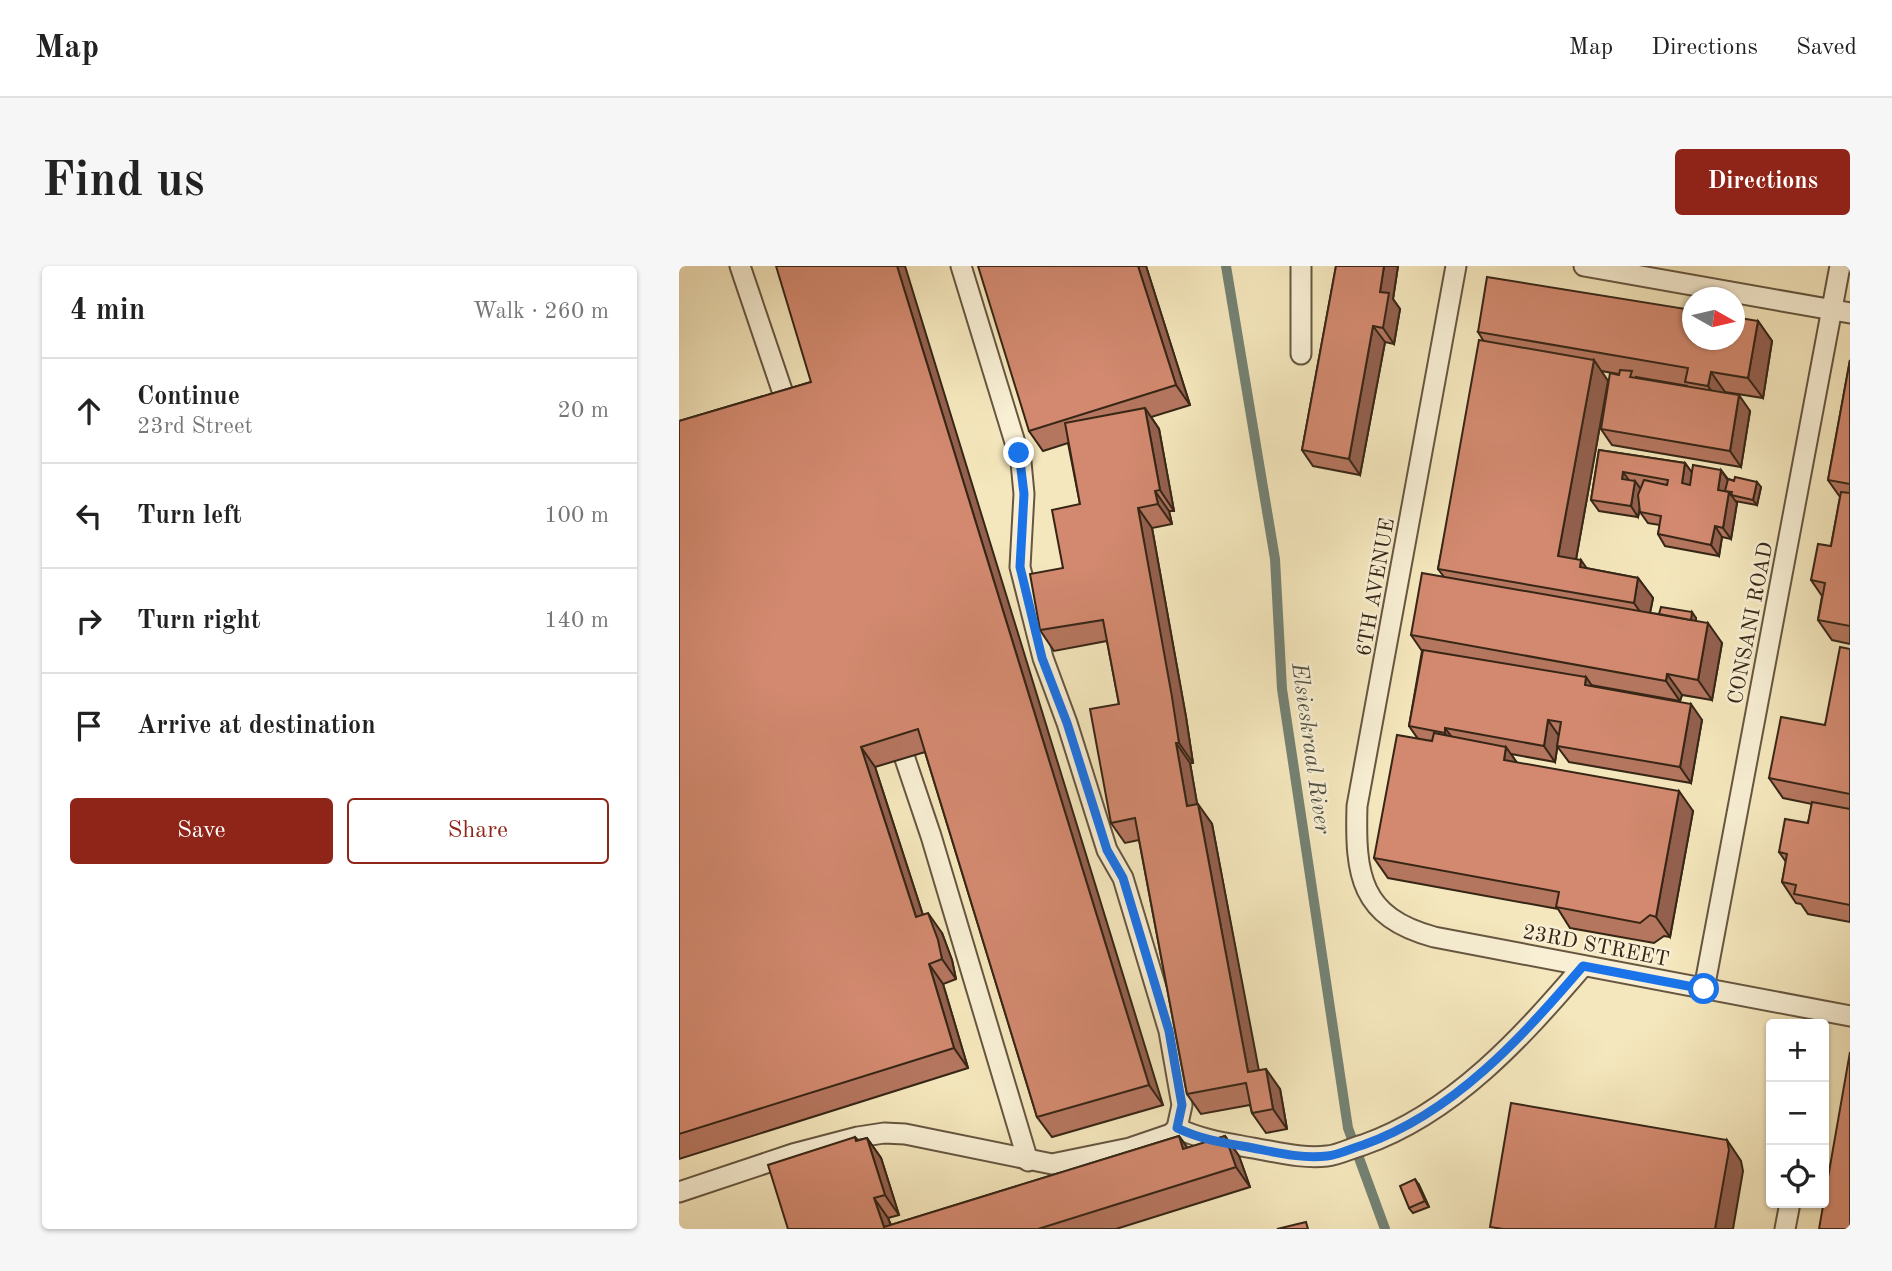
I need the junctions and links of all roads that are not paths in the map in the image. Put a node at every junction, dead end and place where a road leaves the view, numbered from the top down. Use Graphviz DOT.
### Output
graph roads {
  1 [pos="740,266"];
  2 [pos="961,266"];
  3 [pos="1301,266"];
  4 [pos="1456,266"];
  5 [pos="1584,266"];
  6 [pos="1840,266"];
  7 [pos="1841,312"];
  8 [pos="1301,354"];
  9 [pos="798,438"];
  10 [pos="891,717"];
  11 [pos="1381,911"];
  12 [pos="1583,966"];
  13 [pos="1704,989"];
  14 [pos="1850,1016"];
  15 [pos="1822,1018"];
  16 [pos="1177,1128"];
  17 [pos="1028,1161"];
  18 [pos="679,1192"];
  19 [pos="1789,1208"];
  20 [pos="1785,1229"];
  1 -- 9 [label="lane"];
  2 -- 16 [label="lane"];
  3 -- 8 [label="lane"];
  4 -- 11 [label="lane, 6TH AVENUE"];
  5 -- 7 [label="lane"];
  6 -- 7 [label="lane, CONSANI ROAD"];
  7 -- 13 [label="lane, CONSANI ROAD"];
  10 -- 17 [label="lane"];
  11 -- 12 [label="lane, 23RD STREET"];
  12 -- 13 [label="lane, 23RD STREET"];
  12 -- 16 [label="lane"];
  13 -- 15 [label="lane, 23RD STREET"];
  14 -- 15 [label="lane, 23RD STREET"];
  16 -- 17 [label="lane"];
  17 -- 18 [label="lane"];
  19 -- 20 [label="lane"];
}
